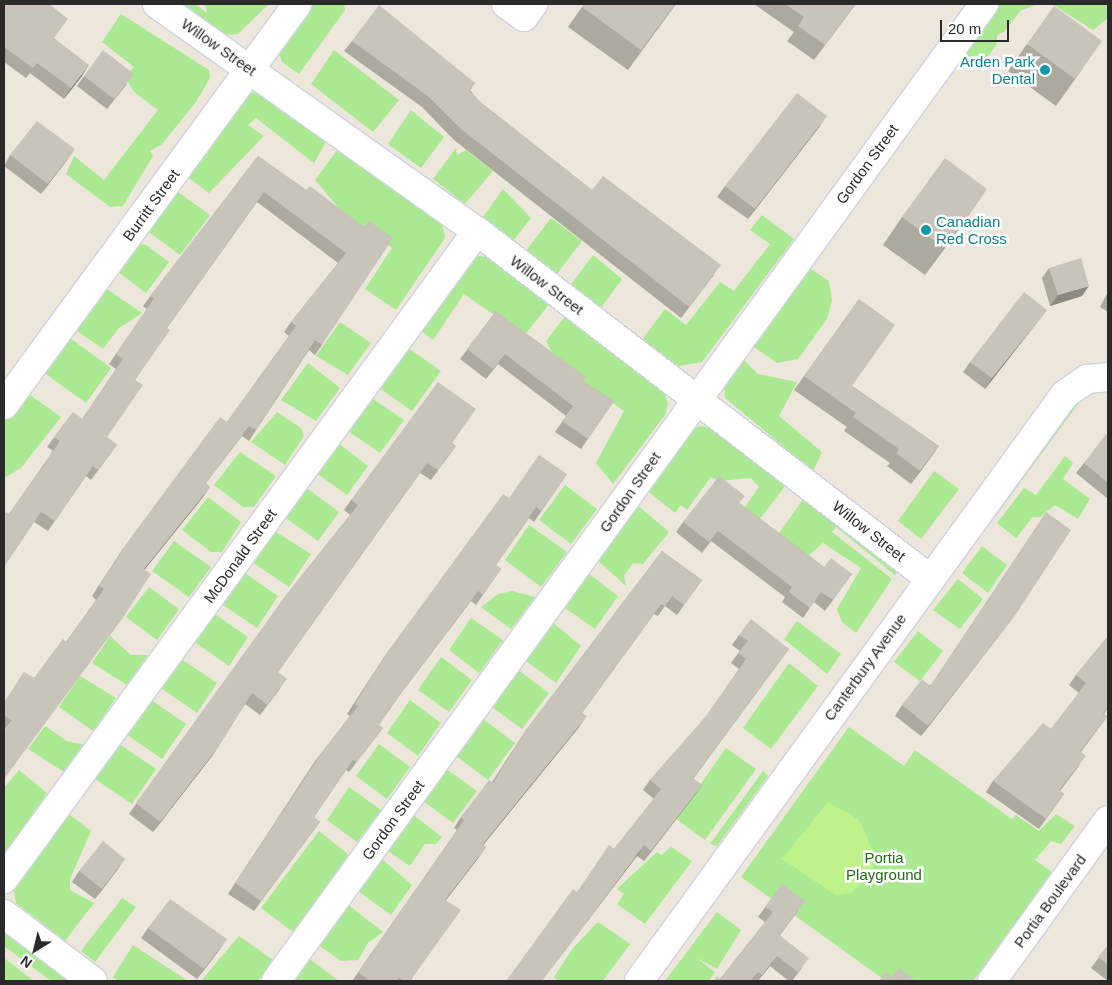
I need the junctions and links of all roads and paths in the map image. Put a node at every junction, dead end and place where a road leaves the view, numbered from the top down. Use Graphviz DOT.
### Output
graph roads {
  1 [pos="157,4"];
  2 [pos="297,4"];
  3 [pos="506,4"];
  4 [pos="533,4"];
  5 [pos="984,4"];
  6 [pos="250,70"];
  7 [pos="477,232"];
  8 [pos="1108,377"];
  9 [pos="696,398"];
  10 [pos="4,405"];
  11 [pos="929,578"];
  12 [pos="1108,820"];
  13 [pos="4,879"];
  14 [pos="4,914"];
  15 [pos="93,981"];
  16 [pos="276,981"];
  17 [pos="639,981"];
  18 [pos="992,981"];
  1 -- 6 [label="street, Willow Street"];
  2 -- 6 [label="street, Burritt Street"];
  3 -- 4 [label="street"];
  5 -- 9 [label="street, Gordon Street"];
  6 -- 7 [label="street, Willow Street"];
  6 -- 10 [label="street, Burritt Street"];
  7 -- 9 [label="street, Willow Street"];
  7 -- 13 [label="street, McDonald Street"];
  8 -- 11 [label="street, Canterbury Avenue"];
  9 -- 11 [label="street, Willow Street"];
  9 -- 16 [label="street, Gordon Street"];
  11 -- 17 [label="street, Canterbury Avenue"];
  12 -- 18 [label="street, Portia Boulevard"];
  14 -- 15 [label="street"];
}
